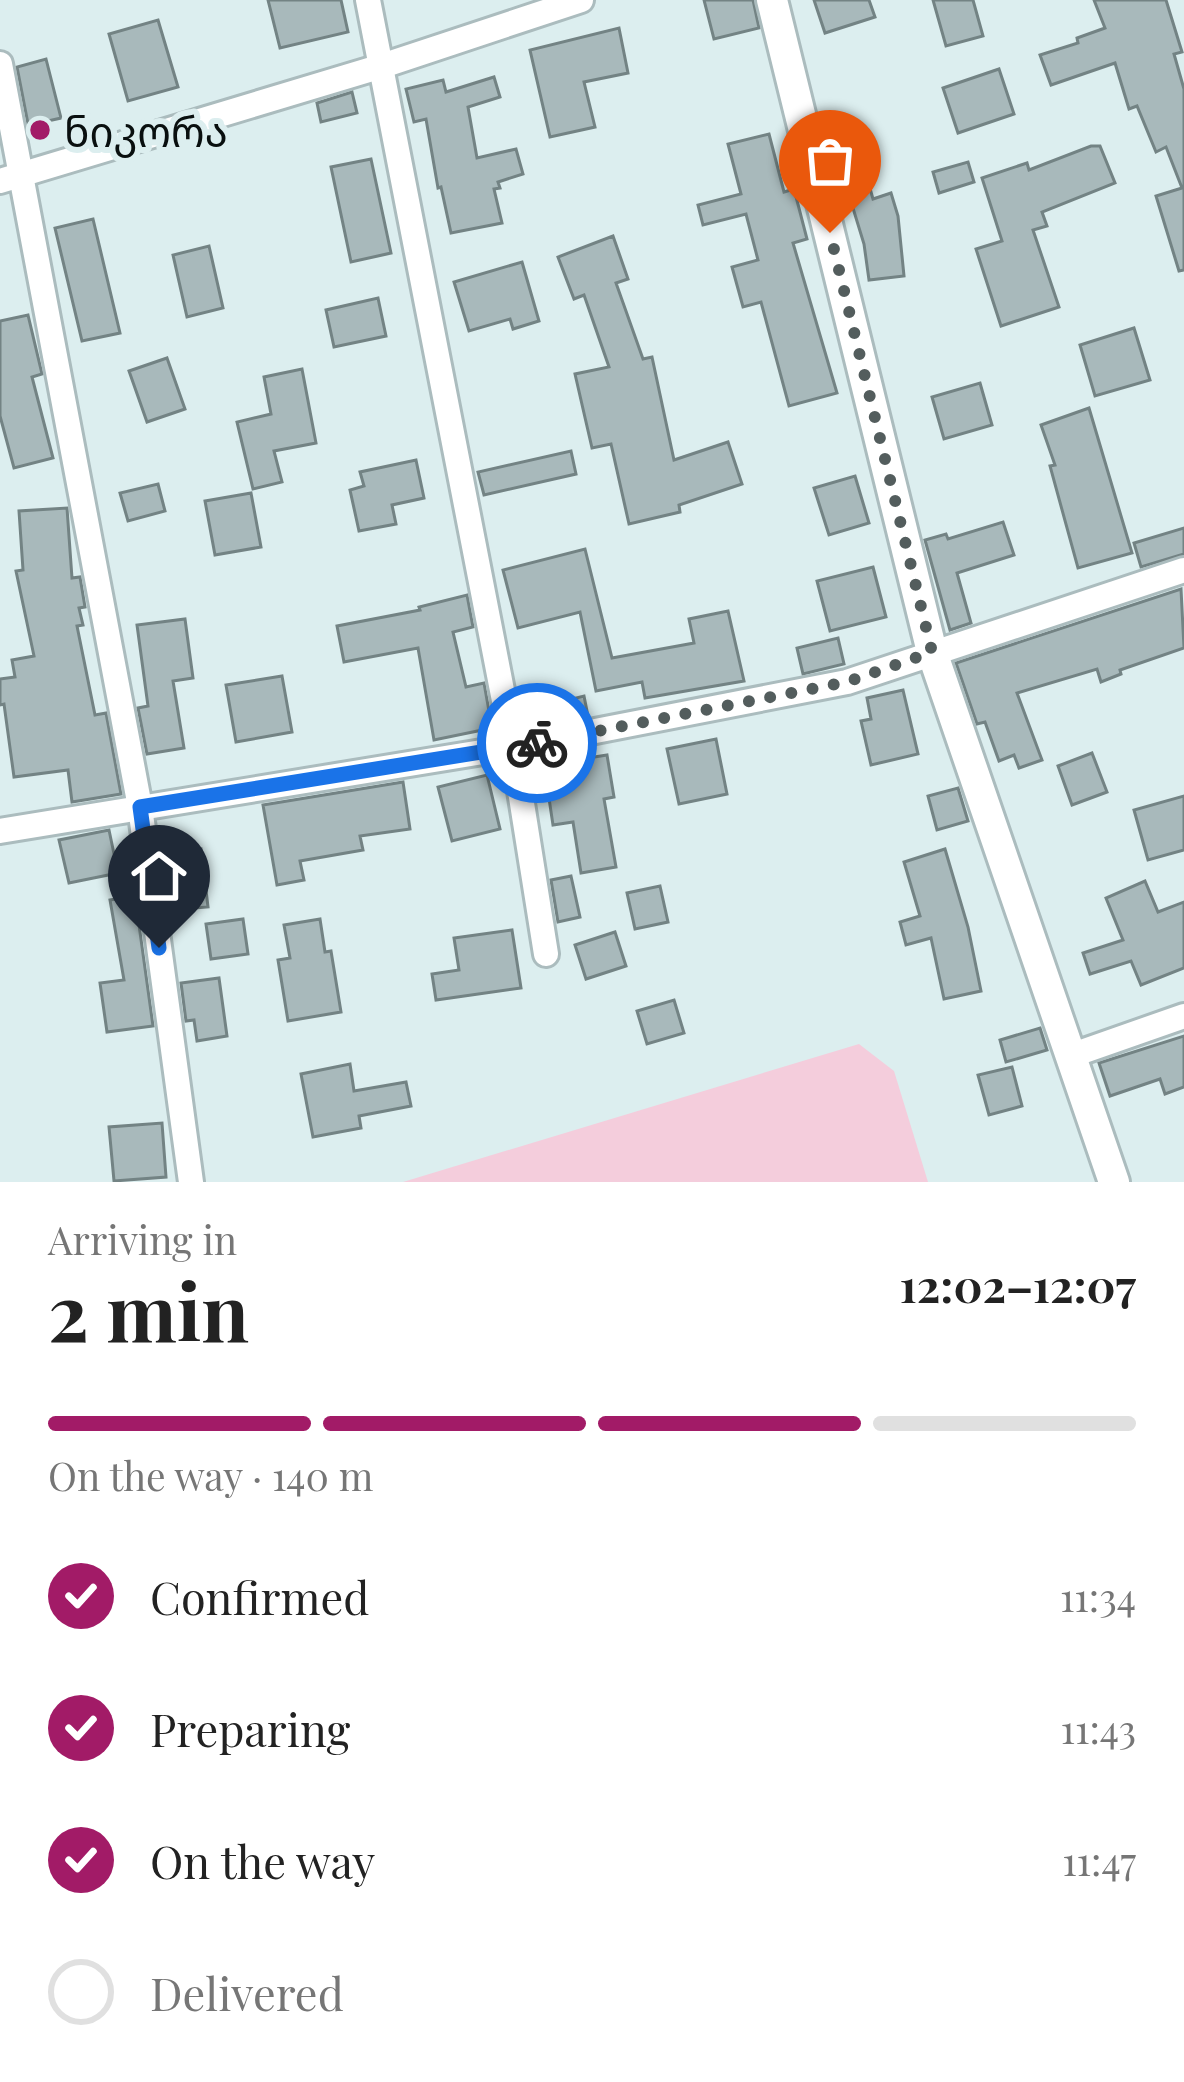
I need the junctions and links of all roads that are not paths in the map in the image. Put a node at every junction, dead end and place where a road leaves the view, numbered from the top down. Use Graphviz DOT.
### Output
graph roads {
  1 [pos="368,0"];
  2 [pos="581,0"];
  3 [pos="772,0"];
  4 [pos="0,64"];
  5 [pos="382,66"];
  6 [pos="10,178"];
  7 [pos="1184,570"];
  8 [pos="932,652"];
  9 [pos="513,747"];
  10 [pos="140,807"];
  11 [pos="0,831"];
  12 [pos="546,954"];
  13 [pos="1184,1016"];
  14 [pos="1070,1056"];
  15 [pos="190,1182"];
  16 [pos="1114,1182"];
  1 -- 5 [label="street"];
  2 -- 5 [label="street"];
  3 -- 8 [label="street"];
  4 -- 6 [label="street"];
  5 -- 6 [label="street"];
  5 -- 9 [label="street"];
  6 -- 10 [label="street"];
  7 -- 8 [label="street"];
  8 -- 9 [label="street"];
  8 -- 14 [label="street"];
  9 -- 10 [label="street"];
  9 -- 12 [label="street"];
  10 -- 11 [label="street"];
  10 -- 15 [label="street"];
  13 -- 14 [label="street"];
  14 -- 16 [label="street"];
}
